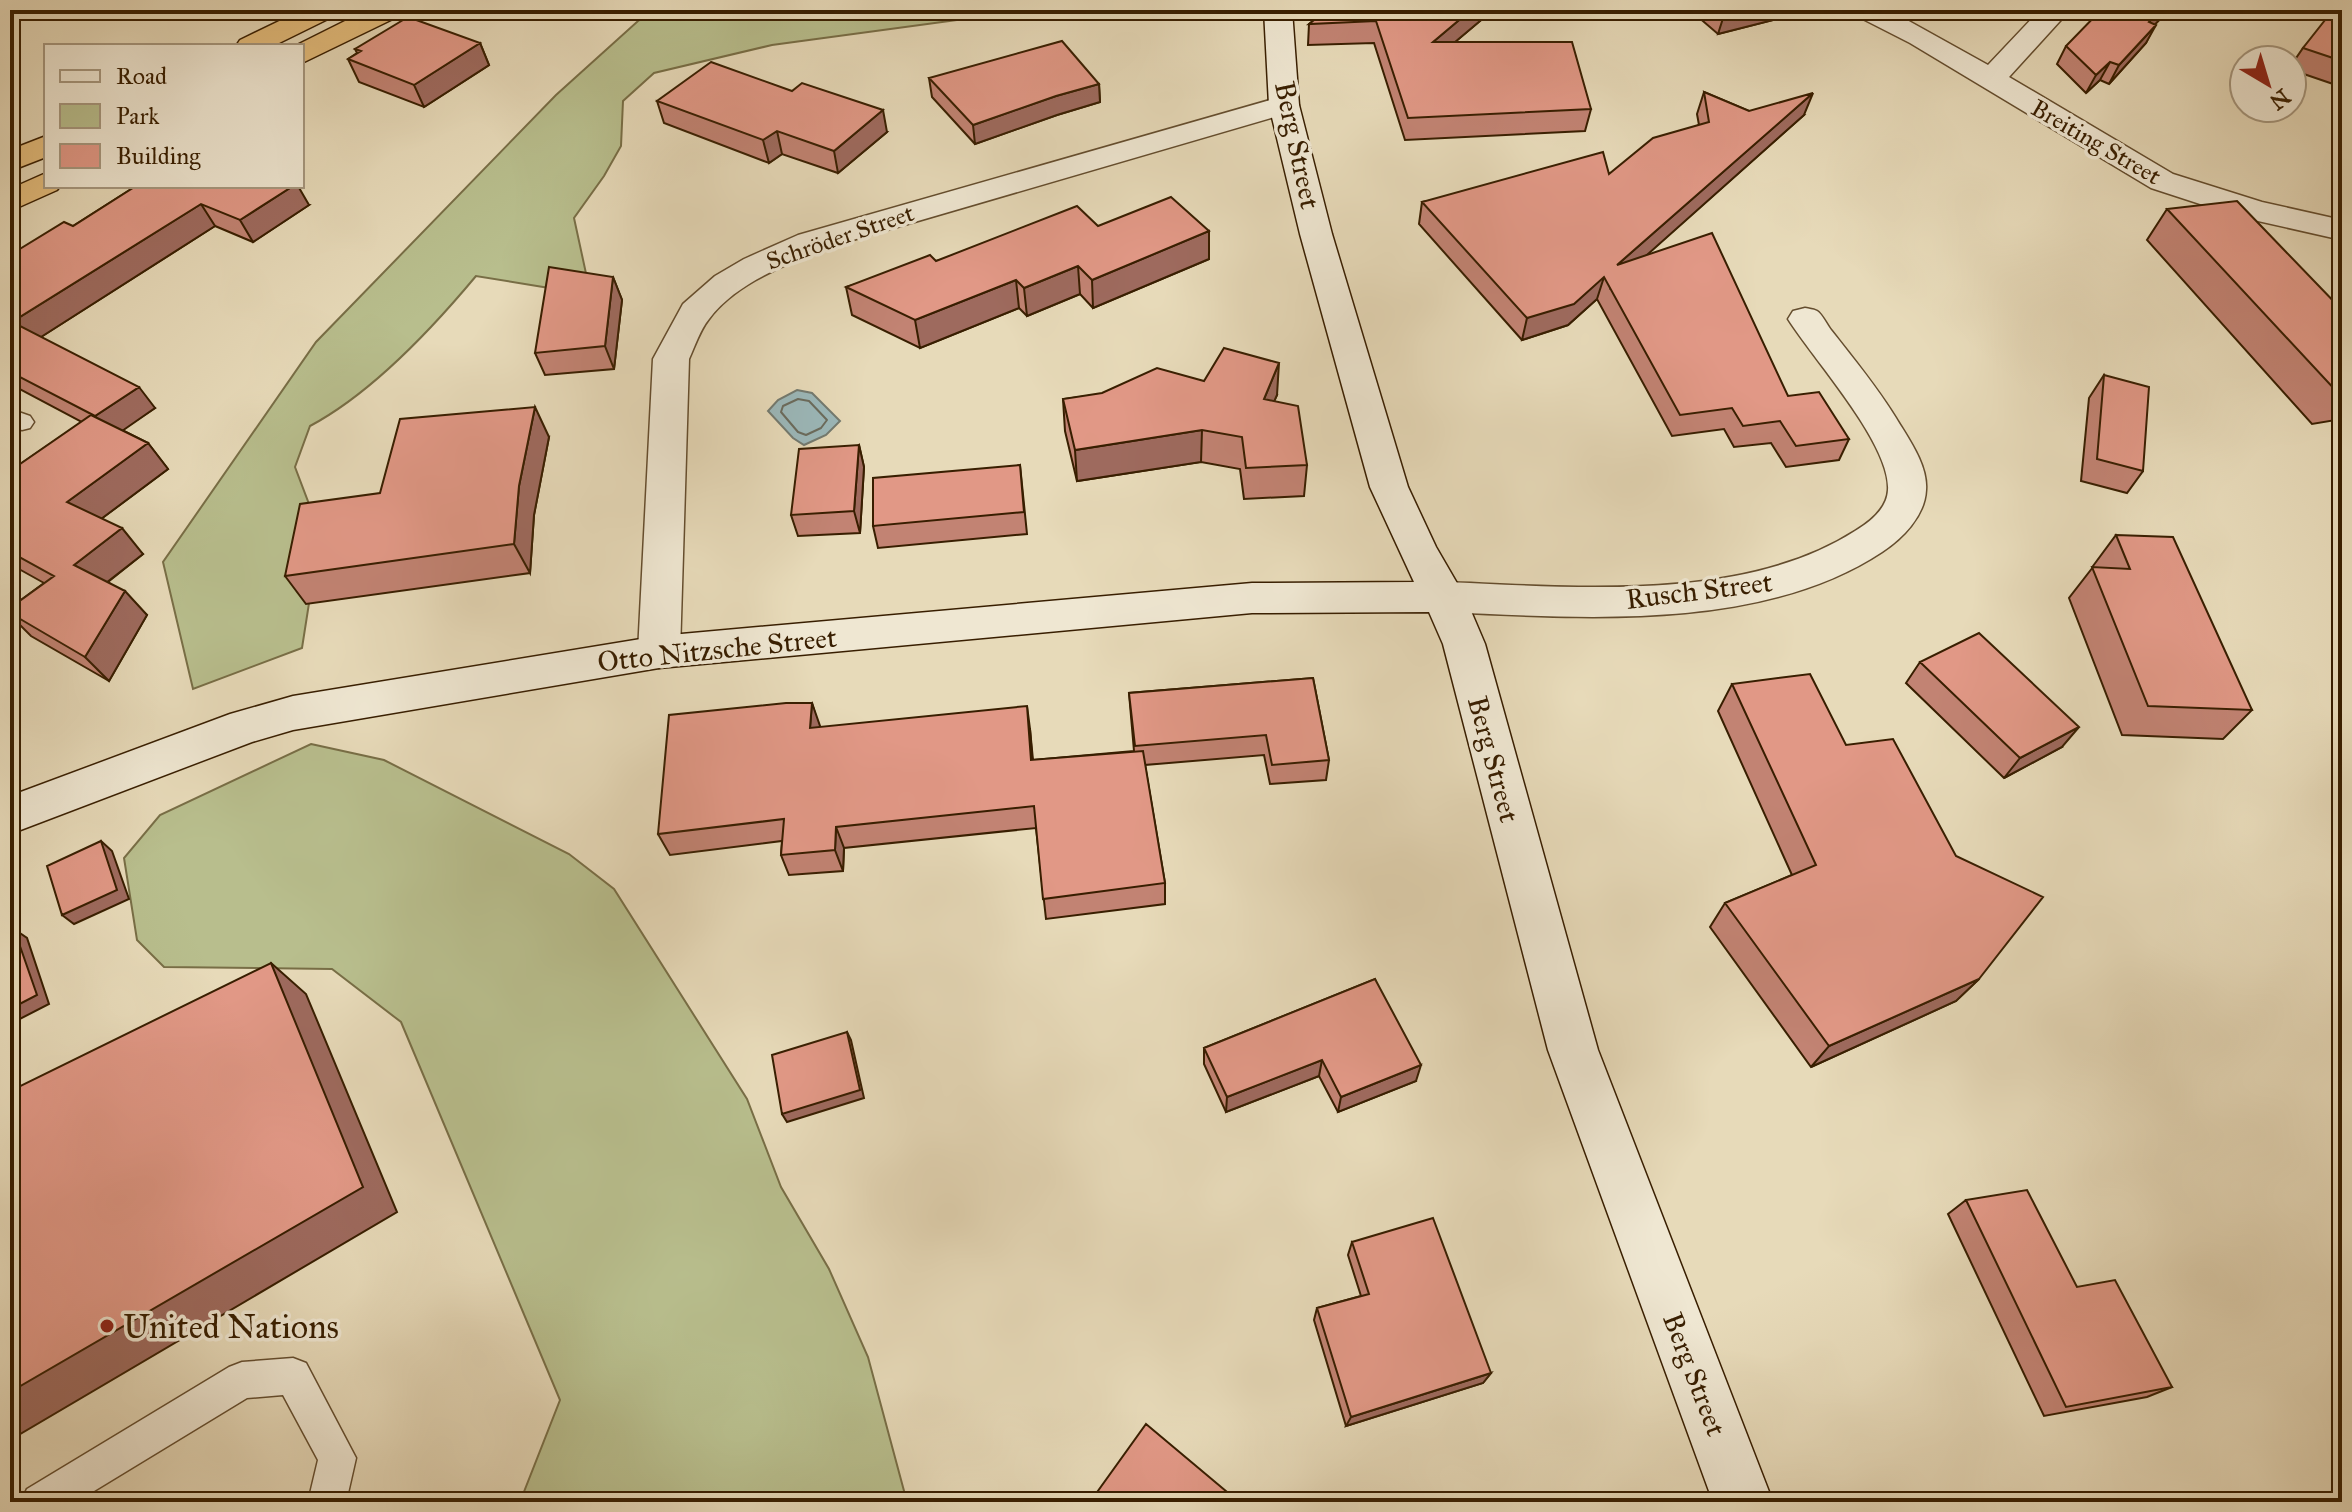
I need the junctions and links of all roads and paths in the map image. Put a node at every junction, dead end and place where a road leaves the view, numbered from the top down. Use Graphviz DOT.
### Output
graph roads {
  1 [pos="324,10"];
  2 [pos="389,10"];
  3 [pos="1278,10"];
  4 [pos="1867,10"];
  5 [pos="2056,10"];
  6 [pos="254,44"];
  7 [pos="304,53"];
  8 [pos="1991,79"];
  9 [pos="1284,105"];
  10 [pos="44,146"];
  11 [pos="10,162"];
  12 [pos="44,184"];
  13 [pos="10,201"];
  14 [pos="2342,230"];
  15 [pos="1805,319"];
  16 [pos="1445,597"];
  17 [pos="659,652"];
  18 [pos="10,815"];
  19 [pos="40,1502"];
  20 [pos="327,1502"];
  21 [pos="1743,1502"];
  1 -- 6 [label="highway"];
  2 -- 7 [label="highway"];
  3 -- 9 [label="street, Berg Street"];
  4 -- 8 [label="street, Breiting Street"];
  5 -- 8 [label="street"];
  8 -- 14 [label="street, Breiting Street"];
  9 -- 16 [label="street, Berg Street"];
  9 -- 17 [label="street, Schröder Street"];
  10 -- 11 [label="highway"];
  12 -- 13 [label="highway"];
  15 -- 16 [label="street, Rusch Street"];
  16 -- 17 [label="street, Otto Nitzsche Street"];
  16 -- 21 [label="street, Berg Street"];
  17 -- 18 [label="street, Otto Nitzsche Street"];
  19 -- 20 [label="lane"];
}
